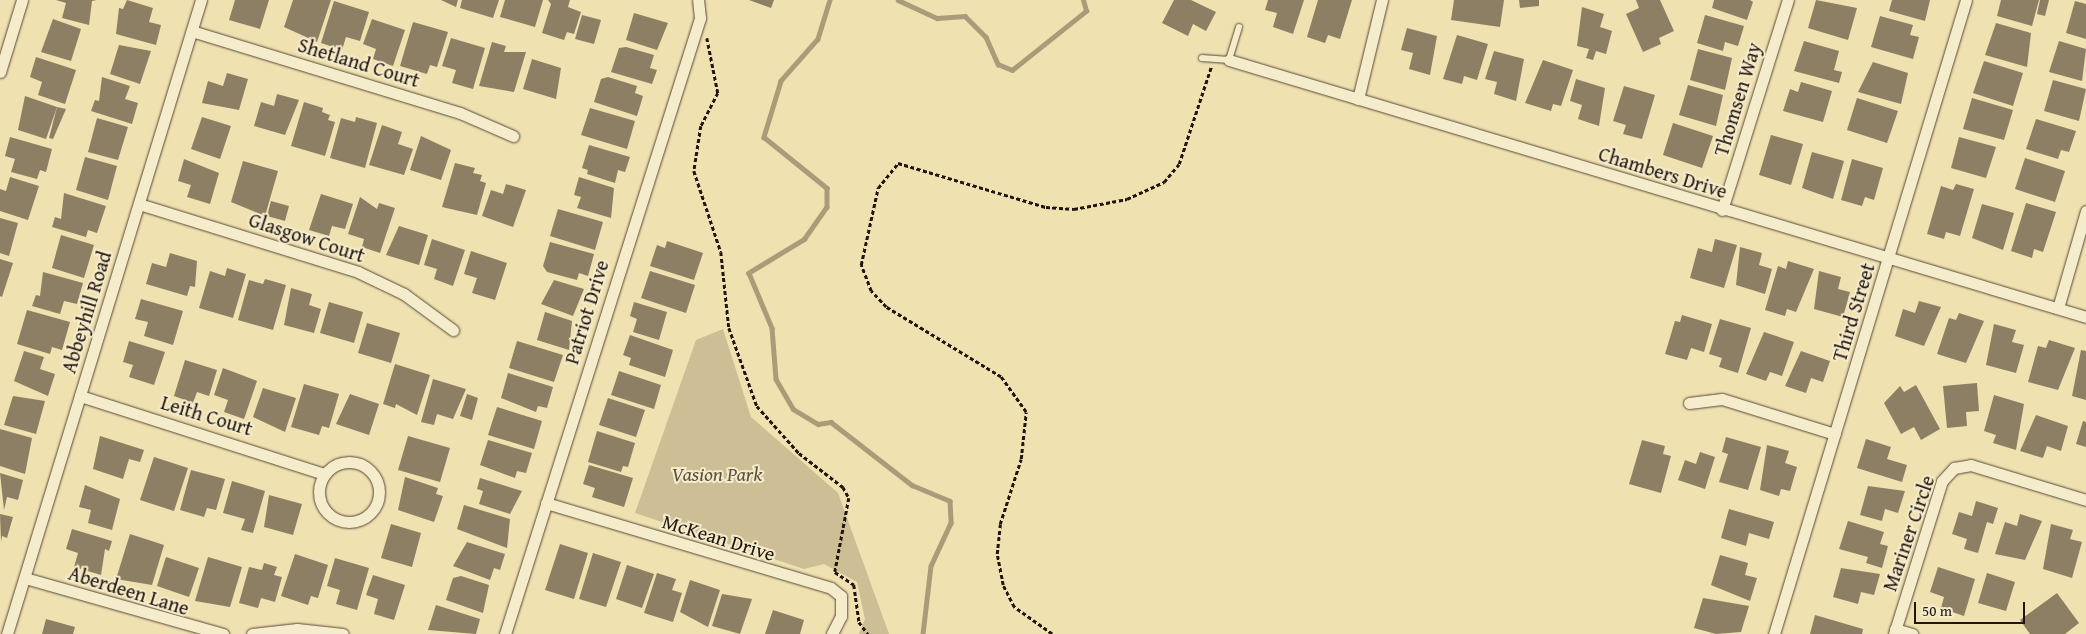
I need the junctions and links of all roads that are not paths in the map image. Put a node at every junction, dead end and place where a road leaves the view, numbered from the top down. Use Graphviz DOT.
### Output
graph roads {
  1 [pos="22,0"];
  2 [pos="202,0"];
  3 [pos="699,0"];
  4 [pos="1382,0"];
  5 [pos="1788,0"];
  6 [pos="1966,0"];
  7 [pos="1239,27"];
  8 [pos="192,31"];
  9 [pos="1202,58"];
  10 [pos="1229,60"];
  11 [pos="0,72"];
  12 [pos="1358,99"];
  13 [pos="512,136"];
  14 [pos="139,204"];
  15 [pos="1722,210"];
  16 [pos="2086,211"];
  17 [pos="1888,260"];
  18 [pos="2058,308"];
  19 [pos="2086,317"];
  20 [pos="453,330"];
  21 [pos="80,396"];
  22 [pos="1689,403"];
  23 [pos="1835,434"];
  24 [pos="322,473"];
  25 [pos="2086,500"];
  26 [pos="546,503"];
  27 [pos="24,578"];
  28 [pos="1895,632"];
  29 [pos="7,634"];
  30 [pos="223,634"];
  31 [pos="252,634"];
  32 [pos="343,634"];
  33 [pos="505,634"];
  34 [pos="832,634"];
  35 [pos="1774,634"];
  36 [pos="1912,634"];
  1 -- 11 [label="street"];
  2 -- 8 [label="street, Abbeyhill Road"];
  3 -- 26 [label="street, Patriot Drive"];
  4 -- 12 [label="street"];
  5 -- 15 [label="street, Thomsen Way"];
  6 -- 17 [label="street, Third Street"];
  7 -- 10 [label="lane"];
  8 -- 13 [label="street, Shetland Court"];
  8 -- 14 [label="street, Abbeyhill Road"];
  9 -- 10 [label="lane"];
  10 -- 12 [label="street, Chambers Drive"];
  12 -- 15 [label="street, Chambers Drive"];
  14 -- 20 [label="street, Glasgow Court"];
  14 -- 21 [label="street, Abbeyhill Road"];
  15 -- 17 [label="street, Chambers Drive"];
  16 -- 18 [label="street"];
  17 -- 18 [label="street, Chambers Drive"];
  17 -- 23 [label="street, Third Street"];
  18 -- 19 [label="street, Chambers Drive"];
  21 -- 24 [label="street, Leith Court"];
  21 -- 27 [label="street, Abbeyhill Road"];
  22 -- 23 [label="street"];
  23 -- 35 [label="street, Third Street"];
  24 -- 24 [label="street"];
  25 -- 28 [label="street, Mariner Circle"];
  26 -- 33 [label="street, Patriot Drive"];
  26 -- 34 [label="street, McKean Drive"];
  27 -- 29 [label="street, Abbeyhill Road"];
  27 -- 30 [label="street, Aberdeen Lane"];
  28 -- 36 [label="street, Mariner Circle"];
  31 -- 32 [label="street"];
}
